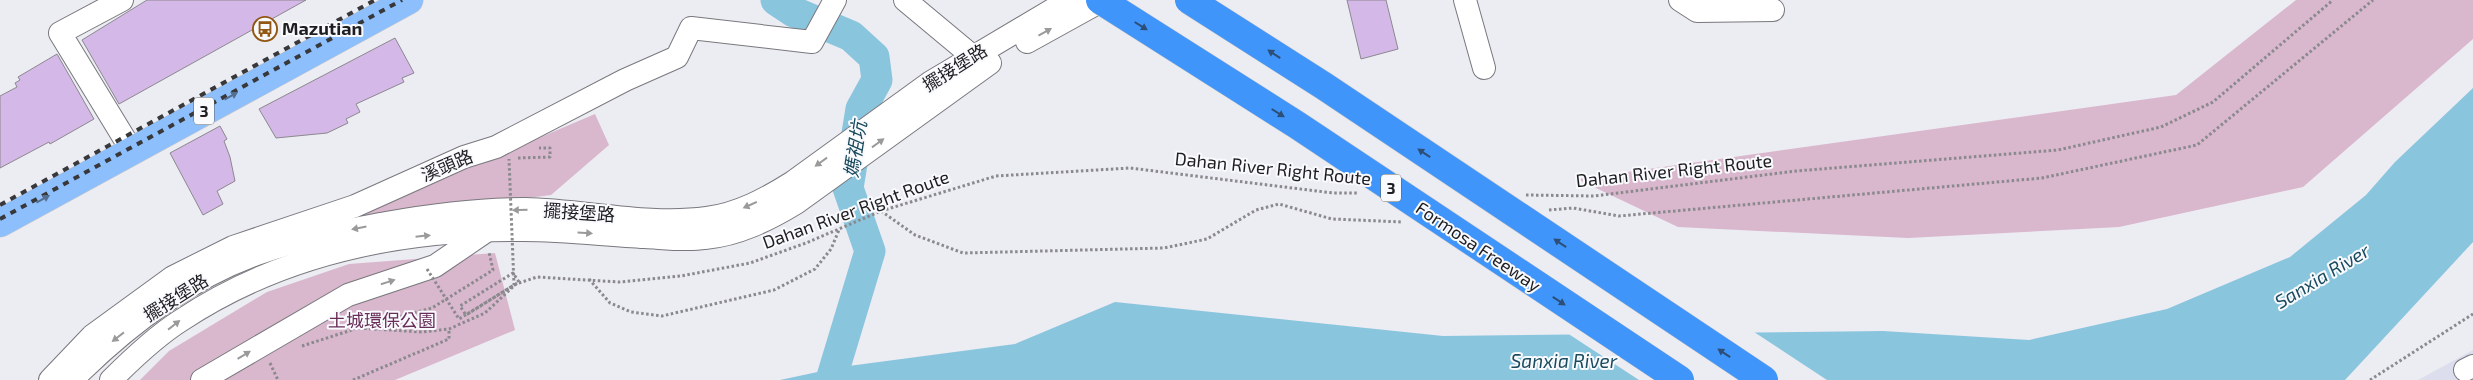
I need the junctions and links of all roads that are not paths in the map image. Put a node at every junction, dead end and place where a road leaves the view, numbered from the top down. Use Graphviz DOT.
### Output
graph roads {
  1 [pos="122,0"];
  2 [pos="369,0"];
  3 [pos="409,0"];
  4 [pos="835,0"];
  5 [pos="904,0"];
  6 [pos="1069,0"];
  7 [pos="1101,0"];
  8 [pos="1189,0"];
  9 [pos="1465,0"];
  10 [pos="1680,0"];
  11 [pos="1773,10"];
  12 [pos="978,61"];
  13 [pos="1484,68"];
  14 [pos="127,142"];
  15 [pos="794,192"];
  16 [pos="0,201"];
  17 [pos="0,223"];
  18 [pos="486,231"];
  19 [pos="50,380"];
  20 [pos="72,380"];
  21 [pos="111,380"];
  22 [pos="202,380"];
  23 [pos="1680,380"];
  24 [pos="1764,380"];
  1 -- 14 [label="street"];
  2 -- 14 [label="main road, 3"];
  14 -- 3 [label="main road, 3, one-way"];
  4 -- 19 [label="street, 溪頭路"];
  5 -- 12 [label="street"];
  6 -- 12 [label="street, 擺接堡路"];
  12 -- 7 [label="street, 擺接堡路, one-way"];
  7 -- 23 [label="highway, Formosa Freeway / 3, one-way, bridge"];
  24 -- 8 [label="highway, one-way, bridge"];
  9 -- 13 [label="street"];
  10 -- 11 [label="street"];
  12 -- 15 [label="street, 擺接堡路"];
  14 -- 16 [label="main road, 3"];
  17 -- 14 [label="main road, 3, one-way"];
  18 -- 15 [label="street, 擺接堡路, one-way"];
  15 -- 20 [label="street, 擺接堡路, one-way"];
  21 -- 18 [label="street, 擺接堡路, one-way"];
  22 -- 18 [label="street, one-way"];
}
